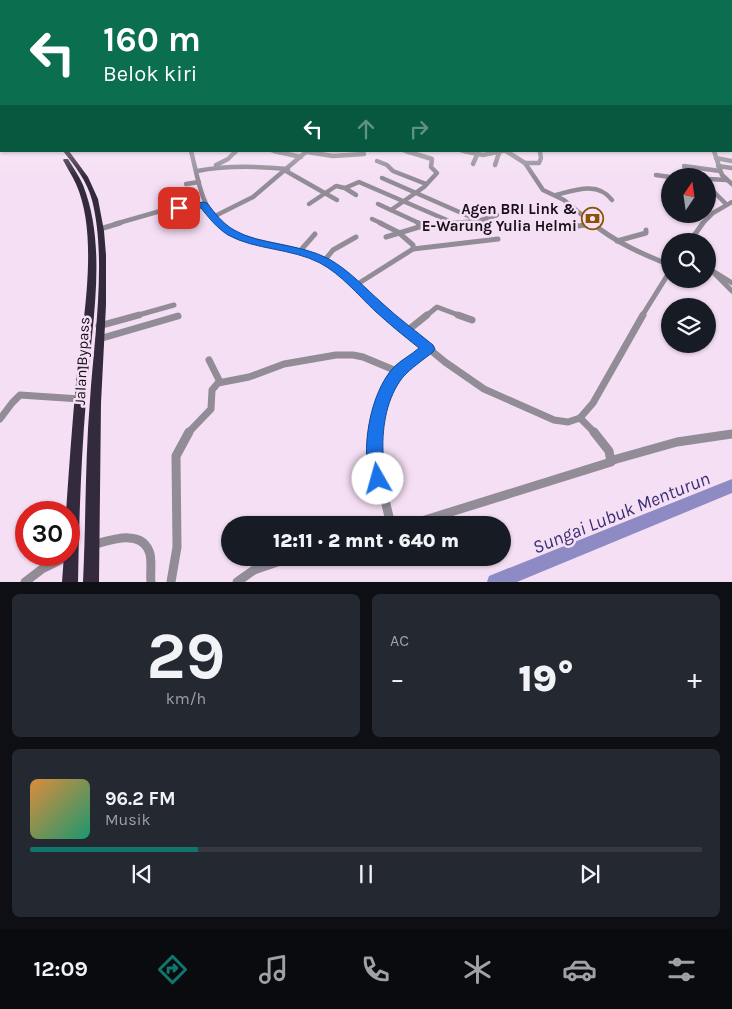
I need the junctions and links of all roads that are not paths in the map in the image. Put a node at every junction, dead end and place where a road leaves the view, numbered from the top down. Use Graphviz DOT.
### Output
graph roads {
  1 [pos="61,152"];
  2 [pos="67,152"];
  3 [pos="191,152"];
  4 [pos="236,152"];
  5 [pos="277,152"];
  6 [pos="308,152"];
  7 [pos="407,152"];
  8 [pos="466,152"];
  9 [pos="502,152"];
  10 [pos="507,152"];
  11 [pos="540,152"];
  12 [pos="714,152"];
  13 [pos="499,153"];
  14 [pos="364,154"];
  15 [pos="476,154"];
  16 [pos="301,157"];
  17 [pos="716,158"];
  18 [pos="377,161"];
  19 [pos="732,161"];
  20 [pos="525,163"];
  21 [pos="473,164"];
  22 [pos="495,165"];
  23 [pos="684,166"];
  24 [pos="214,167"];
  25 [pos="719,168"];
  26 [pos="732,168"];
  27 [pos="287,170"];
  28 [pos="197,171"];
  29 [pos="656,176"];
  30 [pos="661,176"];
  31 [pos="382,178"];
  32 [pos="716,179"];
  33 [pos="727,180"];
  34 [pos="199,182"];
  35 [pos="186,184"];
  36 [pos="426,184"];
  37 [pos="732,184"];
  38 [pos="345,188"];
  39 [pos="325,192"];
  40 [pos="415,193"];
  41 [pos="356,195"];
  42 [pos="716,195"];
  43 [pos="556,196"];
  44 [pos="338,200"];
  45 [pos="612,200"];
  46 [pos="404,201"];
  47 [pos="732,202"];
  48 [pos="309,204"];
  49 [pos="378,204"];
  50 [pos="726,204"];
  51 [pos="204,205"];
  52 [pos="481,206"];
  53 [pos="391,210"];
  54 [pos="213,217"];
  55 [pos="372,218"];
  56 [pos="482,222"];
  57 [pos="457,224"];
  58 [pos="592,224"];
  59 [pos="424,226"];
  60 [pos="100,229"];
  61 [pos="555,229"];
  62 [pos="646,230"];
  63 [pos="398,232"];
  64 [pos="695,233"];
  65 [pos="315,234"];
  66 [pos="356,237"];
  67 [pos="386,237"];
  68 [pos="498,239"];
  69 [pos="617,241"];
  70 [pos="413,248"];
  71 [pos="300,251"];
  72 [pos="324,261"];
  73 [pos="661,262"];
  74 [pos="102,272"];
  75 [pos="716,273"];
  76 [pos="91,275"];
  77 [pos="716,276"];
  78 [pos="732,283"];
  79 [pos="356,284"];
  80 [pos="661,286"];
  81 [pos="732,291"];
  82 [pos="174,305"];
  83 [pos="178,316"];
  84 [pos="472,320"];
  85 [pos="99,326"];
  86 [pos="407,331"];
  87 [pos="99,339"];
  88 [pos="428,349"];
  89 [pos="209,360"];
  90 [pos="399,372"];
  91 [pos="220,382"];
  92 [pos="80,398"];
  93 [pos="580,418"];
  94 [pos="0,420"];
  95 [pos="732,434"];
  96 [pos="612,460"];
  97 [pos="73,501"];
  98 [pos="389,516"];
  99 [pos="442,516"];
  100 [pos="92,545"];
  101 [pos="48,566"];
  102 [pos="70,566"];
  103 [pos="266,566"];
  104 [pos="25,582"];
  105 [pos="70,582"];
  106 [pos="91,582"];
  107 [pos="151,582"];
  108 [pos="171,582"];
  109 [pos="238,582"];
  1 -- 76 [label="highway, Jalan Bypass"];
  2 -- 60 [label="highway, Jalan Bypass"];
  3 -- 28 [label="street"];
  4 -- 24 [label="street"];
  5 -- 16 [label="street"];
  6 -- 14 [label="street"];
  6 -- 16 [label="street"];
  7 -- 36 [label="street"];
  8 -- 15 [label="street"];
  9 -- 13 [label="street"];
  10 -- 20 [label="street"];
  11 -- 20 [label="street"];
  12 -- 17 [label="street"];
  13 -- 15 [label="street"];
  13 -- 22 [label="street"];
  15 -- 21 [label="street"];
  16 -- 27 [label="street"];
  17 -- 19 [label="street"];
  17 -- 25 [label="street"];
  18 -- 36 [label="street"];
  20 -- 43 [label="street"];
  23 -- 25 [label="street"];
  24 -- 27 [label="street"];
  24 -- 28 [label="street"];
  25 -- 26 [label="street"];
  25 -- 33 [label="street"];
  27 -- 39 [label="street"];
  27 -- 54 [label="street"];
  28 -- 34 [label="street"];
  29 -- 30 [label="street"];
  31 -- 40 [label="street"];
  32 -- 33 [label="street"];
  33 -- 37 [label="street"];
  34 -- 35 [label="street"];
  34 -- 51 [label="street"];
  36 -- 40 [label="street"];
  38 -- 39 [label="street"];
  38 -- 41 [label="street"];
  38 -- 46 [label="street"];
  39 -- 44 [label="street"];
  39 -- 48 [label="street"];
  40 -- 46 [label="street"];
  40 -- 56 [label="street"];
  42 -- 50 [label="street"];
  43 -- 45 [label="street"];
  43 -- 58 [label="street"];
  46 -- 53 [label="street"];
  46 -- 57 [label="street"];
  47 -- 50 [label="street"];
  49 -- 53 [label="street"];
  50 -- 64 [label="street"];
  51 -- 54 [label="street"];
  51 -- 60 [label="street"];
  52 -- 56 [label="street"];
  53 -- 59 [label="street"];
  54 -- 71 [label="street"];
  55 -- 63 [label="street"];
  56 -- 57 [label="street"];
  57 -- 59 [label="street"];
  58 -- 61 [label="street"];
  58 -- 69 [label="street"];
  59 -- 63 [label="street"];
  60 -- 74 [label="highway, Jalan Bypass"];
  62 -- 69 [label="street"];
  63 -- 67 [label="street"];
  63 -- 70 [label="street"];
  65 -- 71 [label="street"];
  66 -- 72 [label="street"];
  68 -- 70 [label="street"];
  69 -- 73 [label="street"];
  70 -- 79 [label="street"];
  71 -- 72 [label="street"];
  72 -- 79 [label="street"];
  74 -- 76 [label="highway"];
  74 -- 85 [label="highway, Jalan Bypass"];
  75 -- 78 [label="street"];
  76 -- 92 [label="highway, Jalan Bypass"];
  77 -- 81 [label="street"];
  79 -- 86 [label="street"];
  80 -- 93 [label="street"];
  82 -- 85 [label="street"];
  83 -- 87 [label="street"];
  84 -- 86 [label="street"];
  85 -- 87 [label="highway, Jalan Bypass"];
  86 -- 88 [label="street"];
  87 -- 100 [label="highway, Jalan Bypass"];
  88 -- 90 [label="street"];
  88 -- 93 [label="street"];
  89 -- 91 [label="street"];
  90 -- 91 [label="street"];
  90 -- 98 [label="street"];
  91 -- 108 [label="street"];
  92 -- 94 [label="street"];
  92 -- 97 [label="highway, Jalan Bypass"];
  93 -- 96 [label="street"];
  95 -- 96 [label="street"];
  96 -- 99 [label="street"];
  100 -- 106 [label="highway, Jalan Bypass"];
  100 -- 107 [label="street"];
  101 -- 104 [label="street"];
  102 -- 105 [label="highway, Jalan Bypass"];
  103 -- 109 [label="street"];
}
